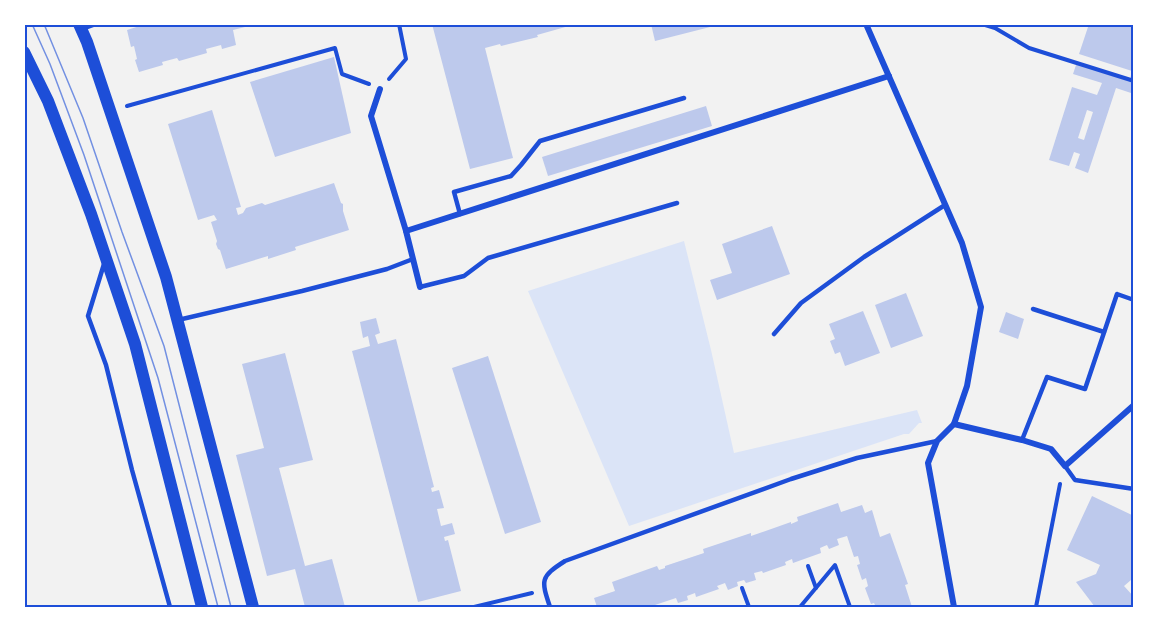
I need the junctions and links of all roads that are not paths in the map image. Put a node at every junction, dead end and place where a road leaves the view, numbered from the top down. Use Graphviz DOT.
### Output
graph roads {
  1 [pos="96,24"];
  2 [pos="866,24"];
  3 [pos="80,27"];
  4 [pos="24,52"];
  5 [pos="889,76"];
  6 [pos="380,89"];
  7 [pos="684,98"];
  8 [pos="677,203"];
  9 [pos="945,205"];
  10 [pos="460,214"];
  11 [pos="406,231"];
  12 [pos="106,258"];
  13 [pos="413,259"];
  14 [pos="420,286"];
  15 [pos="1134,300"];
  16 [pos="1033,309"];
  17 [pos="177,320"];
  18 [pos="1104,332"];
  19 [pos="774,334"];
  20 [pos="1134,405"];
  21 [pos="954,424"];
  22 [pos="1022,440"];
  23 [pos="937,441"];
  24 [pos="1065,466"];
  25 [pos="1134,489"];
  26 [pos="170,607"];
  27 [pos="202,607"];
  28 [pos="253,607"];
  29 [pos="550,607"];
  30 [pos="954,607"];
  1 -- 3 [label="lane"];
  2 -- 5 [label="street"];
  3 -- 17 [label="main road"];
  4 -- 12 [label="main road"];
  5 -- 9 [label="street"];
  5 -- 10 [label="street"];
  6 -- 11 [label="street"];
  7 -- 10 [label="lane"];
  8 -- 14 [label="lane"];
  9 -- 19 [label="lane"];
  9 -- 21 [label="street"];
  10 -- 11 [label="street"];
  11 -- 13 [label="street"];
  12 -- 26 [label="lane"];
  12 -- 27 [label="main road"];
  13 -- 14 [label="street"];
  13 -- 17 [label="lane"];
  15 -- 18 [label="lane"];
  16 -- 18 [label="lane"];
  17 -- 28 [label="main road"];
  18 -- 22 [label="lane"];
  20 -- 24 [label="street"];
  21 -- 22 [label="street"];
  21 -- 23 [label="street"];
  22 -- 24 [label="street"];
  23 -- 29 [label="lane"];
  23 -- 30 [label="street"];
  24 -- 25 [label="lane"];
}
